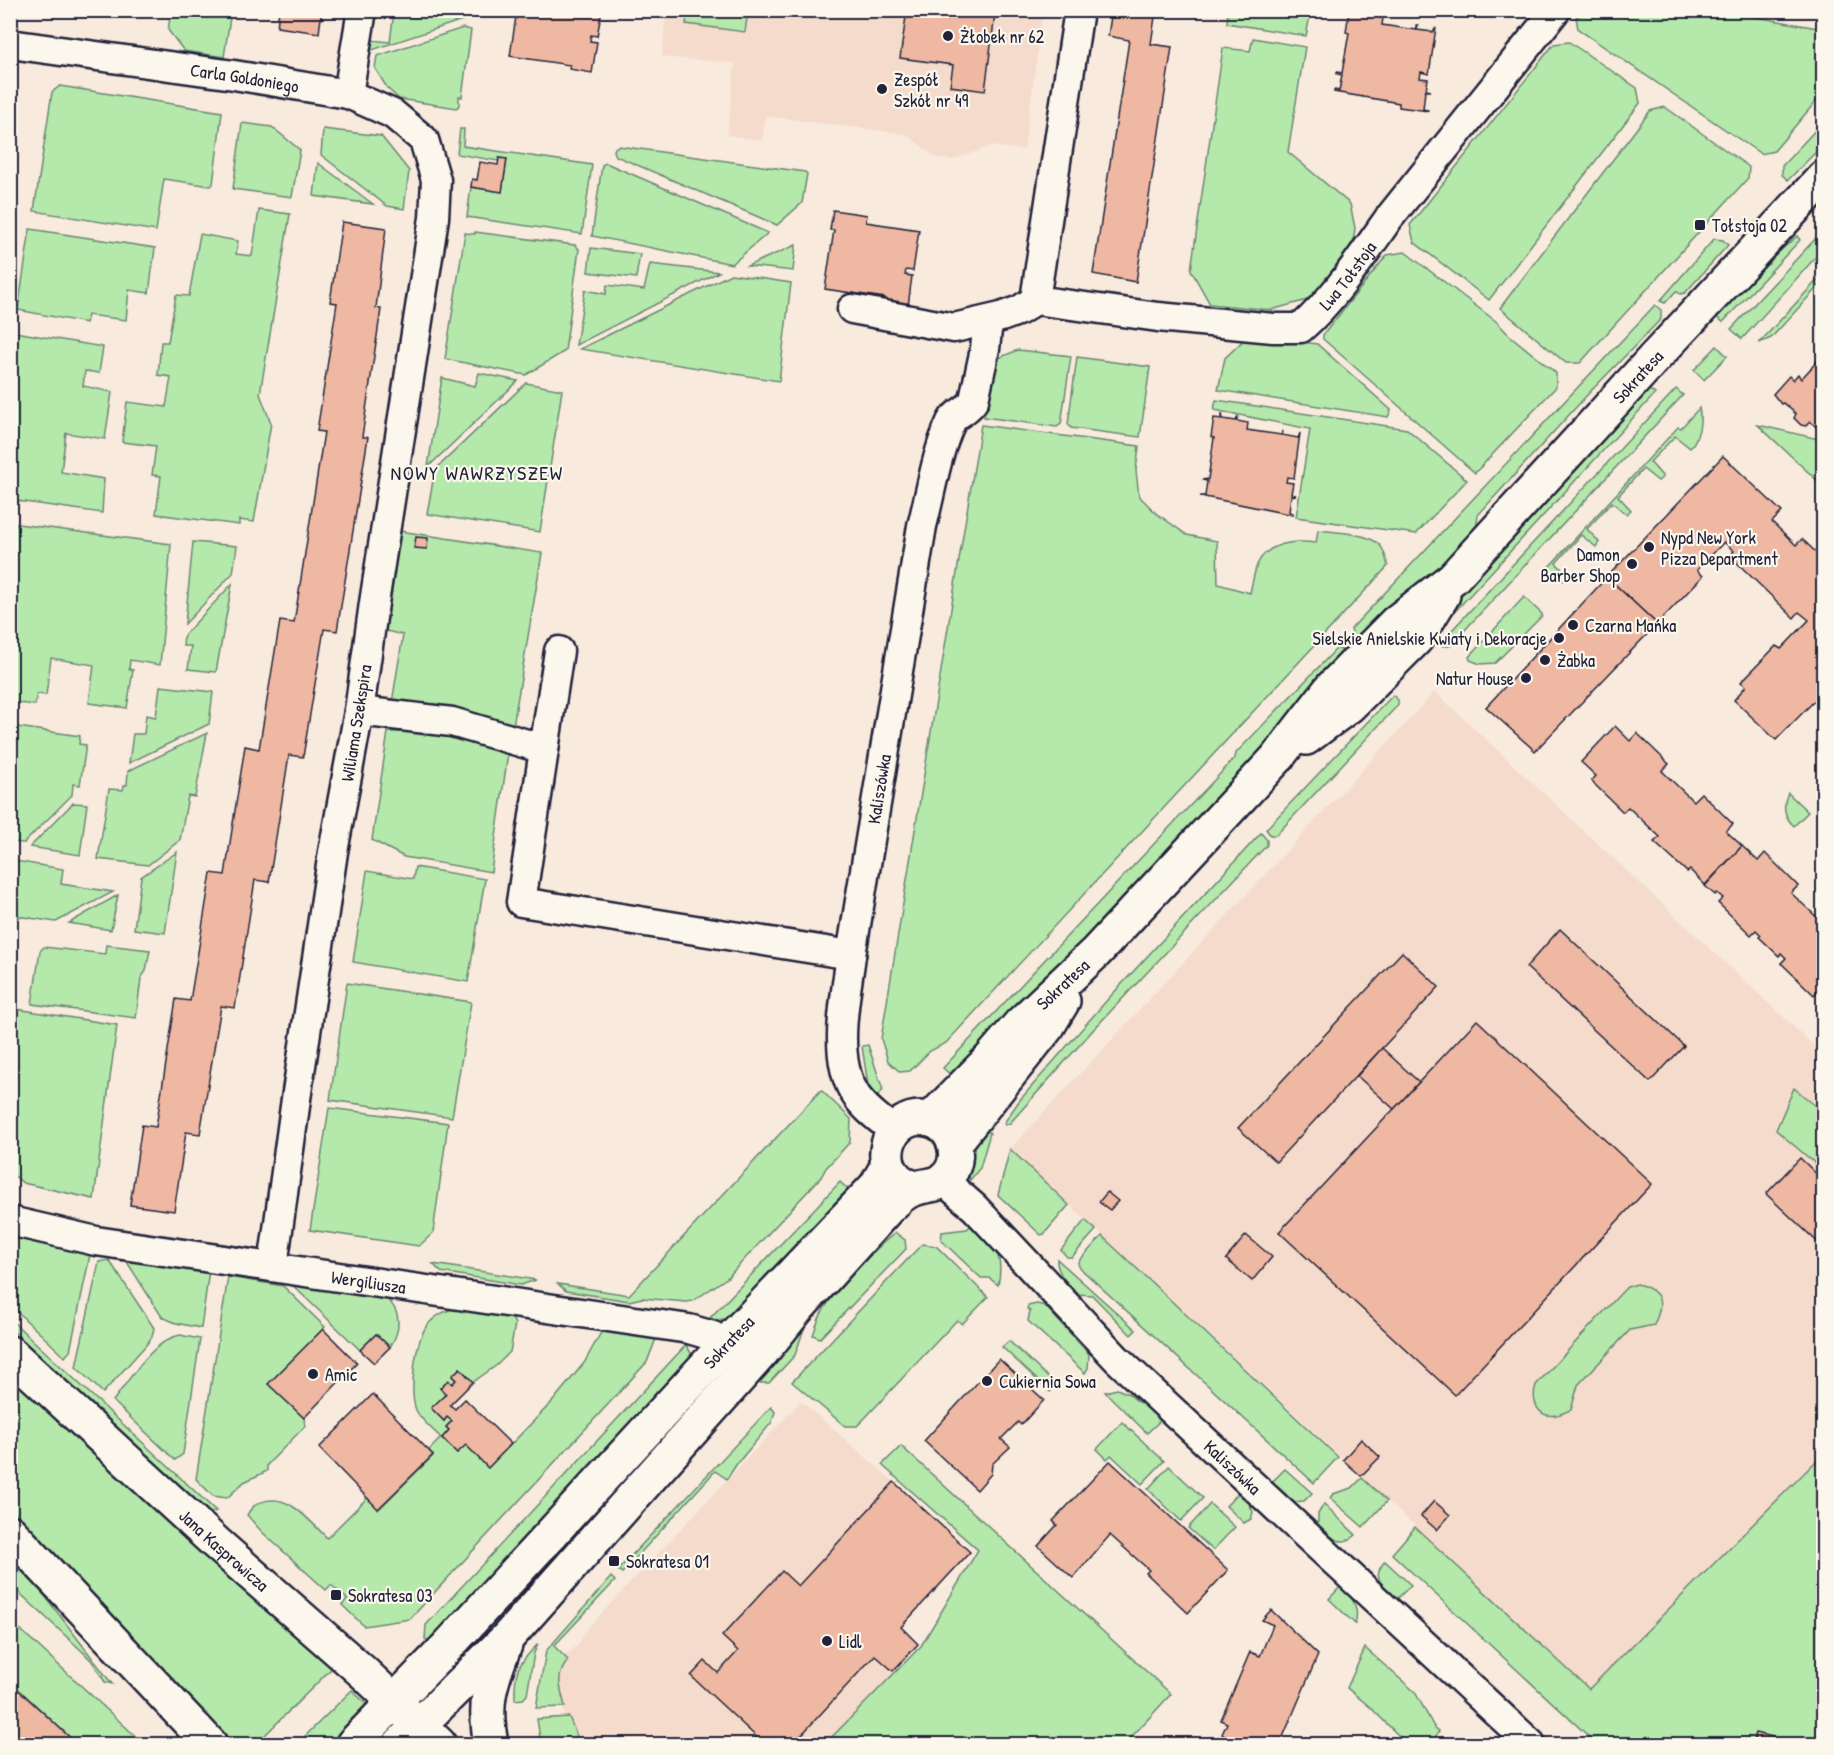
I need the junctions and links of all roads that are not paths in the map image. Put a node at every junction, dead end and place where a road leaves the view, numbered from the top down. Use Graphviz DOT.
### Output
graph roads {
  1 [pos="362,10"];
  2 [pos="1079,10"];
  3 [pos="1556,10"];
  4 [pos="10,44"];
  5 [pos="348,94"];
  6 [pos="1824,177"];
  7 [pos="436,180"];
  8 [pos="1035,300"];
  9 [pos="852,309"];
  10 [pos="988,321"];
  11 [pos="559,651"];
  12 [pos="359,711"];
  13 [pos="544,749"];
  14 [pos="1096,952"];
  15 [pos="851,955"];
  16 [pos="930,1120"];
  17 [pos="894,1131"];
  18 [pos="954,1144"];
  19 [pos="888,1165"];
  20 [pos="929,1184"];
  21 [pos="10,1221"];
  22 [pos="273,1266"];
  23 [pos="724,1346"];
  24 [pos="10,1353"];
  25 [pos="10,1532"];
  26 [pos="507,1638"];
  27 [pos="395,1702"];
  28 [pos="419,1738"];
  29 [pos="210,1744"];
  30 [pos="353,1744"];
  31 [pos="491,1744"];
  32 [pos="1531,1744"];
  1 -- 5 [label="street"];
  2 -- 8 [label="street"];
  3 -- 8 [label="street, Lwa Tołstoja"];
  4 -- 5 [label="street, Carla Goldoniego"];
  5 -- 7 [label="street, Carla Goldoniego"];
  6 -- 14 [label="street, Sokratesa"];
  7 -- 12 [label="street, Wiliama Szekspira"];
  8 -- 10 [label="street"];
  9 -- 10 [label="street"];
  10 -- 15 [label="street, Kaliszówka"];
  11 -- 13 [label="street"];
  12 -- 13 [label="street"];
  12 -- 22 [label="street, Wiliama Szekspira"];
  13 -- 15 [label="street"];
  14 -- 16 [label="street, Sokratesa"];
  14 -- 18 [label="street, Sokratesa"];
  15 -- 17 [label="street, Kaliszówka"];
  16 -- 17 [label="street"];
  16 -- 18 [label="street"];
  17 -- 19 [label="street, Sokratesa"];
  18 -- 20 [label="street, Sokratesa"];
  19 -- 20 [label="street"];
  19 -- 23 [label="street, Sokratesa"];
  20 -- 26 [label="street, Sokratesa"];
  20 -- 32 [label="street, Kaliszówka"];
  21 -- 22 [label="street, Wergiliusza"];
  22 -- 23 [label="street, Wergiliusza"];
  23 -- 27 [label="street, Sokratesa"];
  24 -- 27 [label="street, Jana Kasprowicza"];
  25 -- 29 [label="street"];
  26 -- 28 [label="street, Sokratesa"];
  26 -- 31 [label="street"];
  27 -- 28 [label="street, Jana Kasprowicza"];
  27 -- 30 [label="street, Sokratesa"];
}
